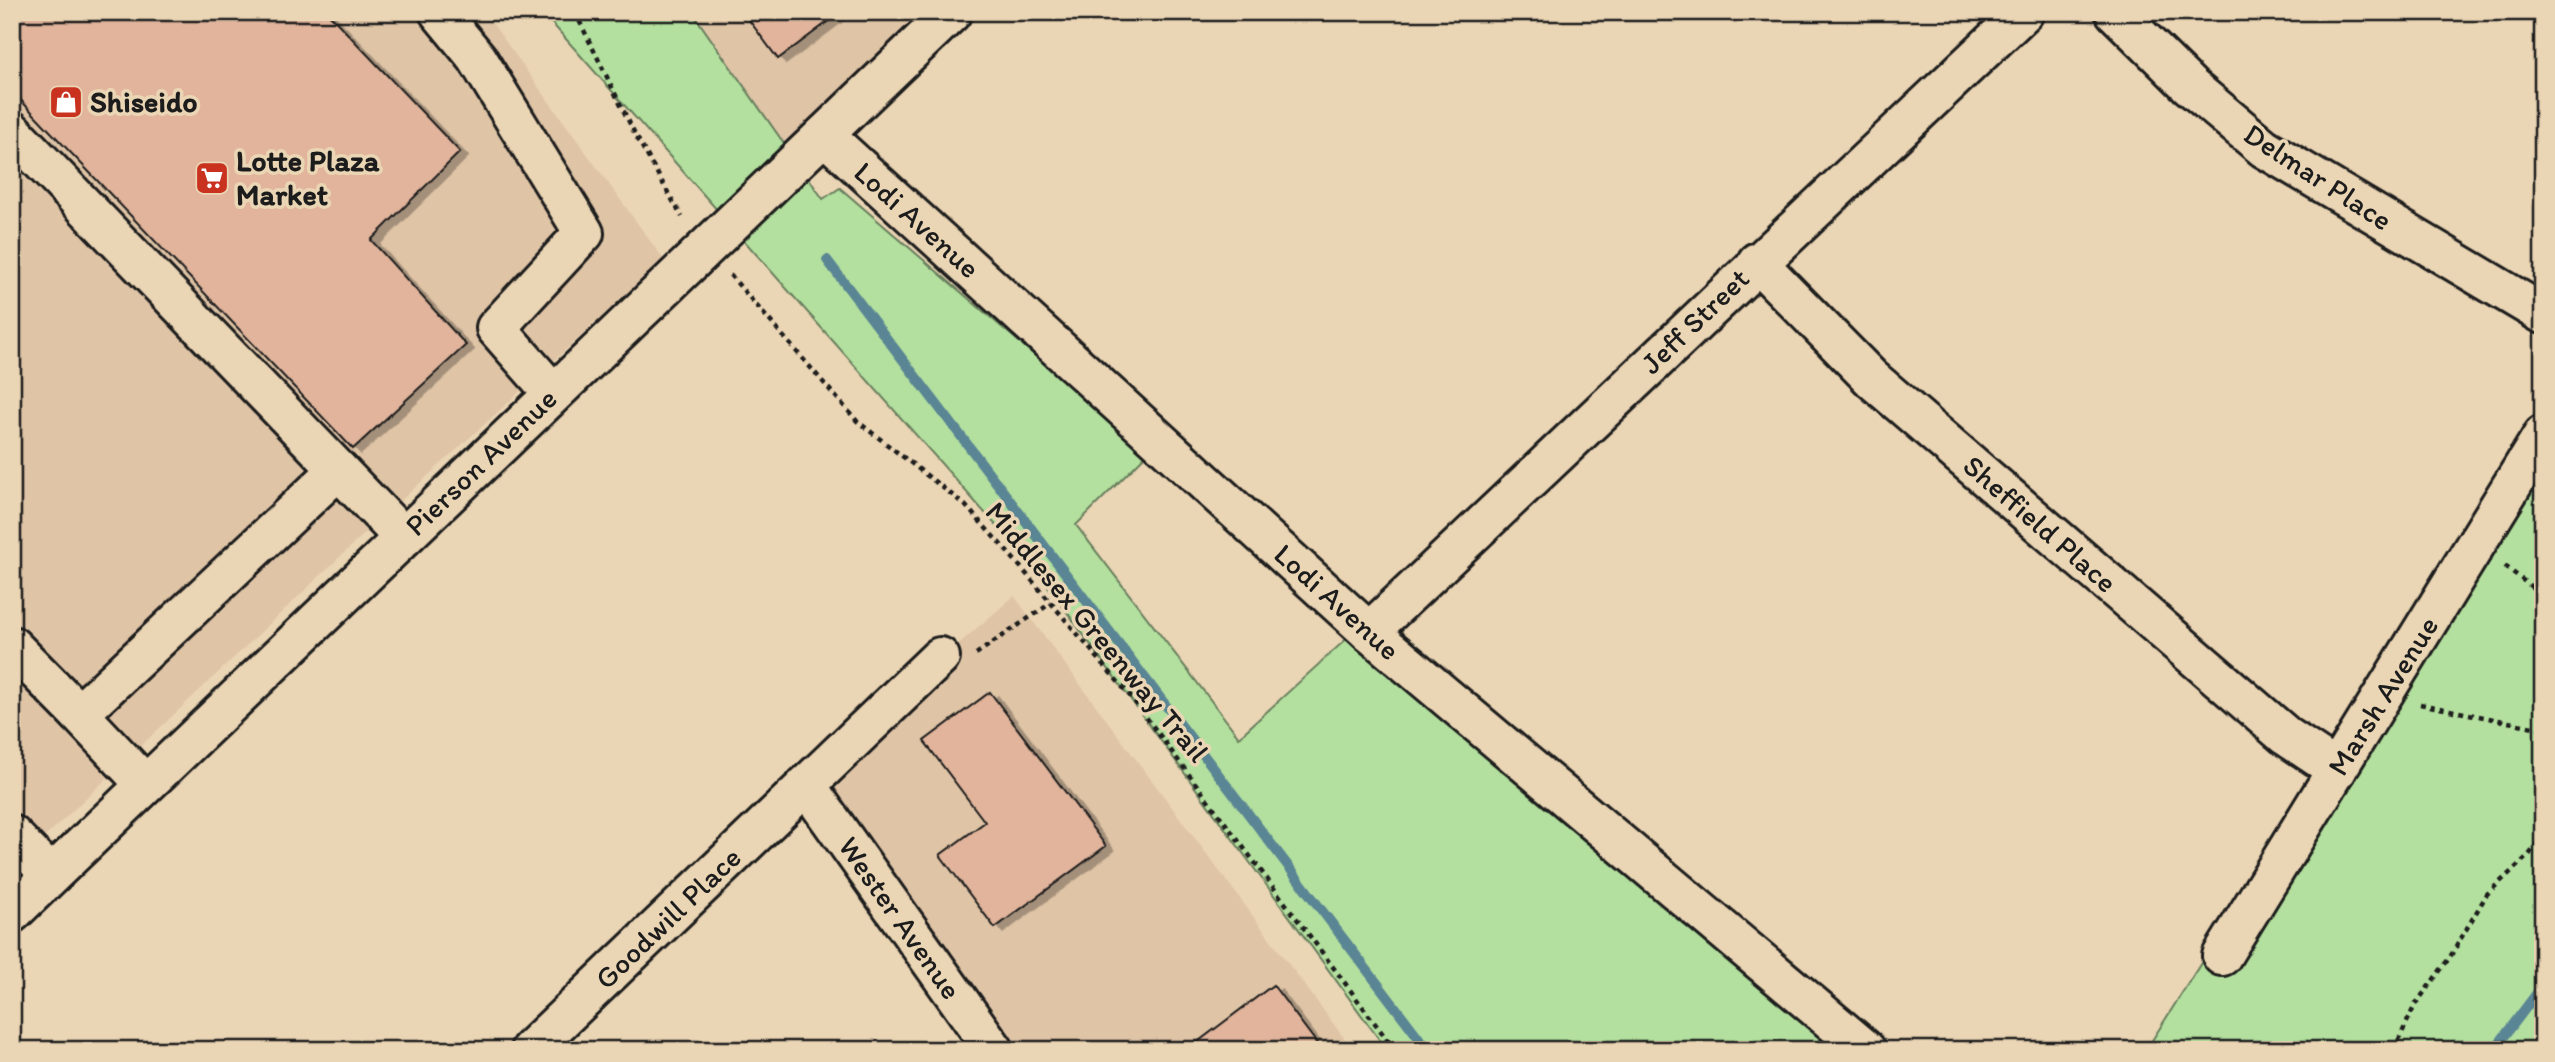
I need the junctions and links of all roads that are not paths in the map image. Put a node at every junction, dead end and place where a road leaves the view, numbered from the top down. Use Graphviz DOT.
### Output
graph roads {
  1 [pos="439,12"];
  2 [pos="952,12"];
  3 [pos="2024,12"];
  4 [pos="2115,12"];
  5 [pos="12,131"];
  6 [pos="824,135"];
  7 [pos="1757,262"];
  8 [pos="2543,314"];
  9 [pos="553,393"];
  10 [pos="2543,435"];
  11 [pos="338,470"];
  12 [pos="403,537"];
  13 [pos="1368,632"];
  14 [pos="12,646"];
  15 [pos="940,657"];
  16 [pos="79,714"];
  17 [pos="2337,770"];
  18 [pos="145,784"];
  19 [pos="806,785"];
  20 [pos="12,835"];
  21 [pos="51,875"];
  22 [pos="12,913"];
  23 [pos="2222,956"];
  24 [pos="530,1050"];
  25 [pos="994,1050"];
  26 [pos="1866,1050"];
  1 -- 9 [label="street"];
  2 -- 6 [label="street, Pierson Avenue"];
  3 -- 7 [label="street, Jeff Street"];
  4 -- 8 [label="street, Delmar Place"];
  5 -- 11 [label="street"];
  6 -- 9 [label="street, Pierson Avenue"];
  6 -- 13 [label="street, Lodi Avenue"];
  7 -- 13 [label="street, Jeff Street"];
  7 -- 17 [label="street, Sheffield Place"];
  9 -- 12 [label="street, Pierson Avenue"];
  10 -- 17 [label="street, Marsh Avenue"];
  11 -- 12 [label="street"];
  11 -- 16 [label="street"];
  12 -- 18 [label="street, Pierson Avenue"];
  13 -- 26 [label="street, Lodi Avenue"];
  14 -- 16 [label="street"];
  15 -- 19 [label="street, Goodwill Place"];
  16 -- 18 [label="street"];
  17 -- 23 [label="street, Marsh Avenue"];
  18 -- 21 [label="street, Pierson Avenue"];
  19 -- 24 [label="street, Goodwill Place"];
  19 -- 25 [label="street, Wester Avenue"];
  20 -- 21 [label="street"];
  21 -- 22 [label="street, Pierson Avenue"];
}
